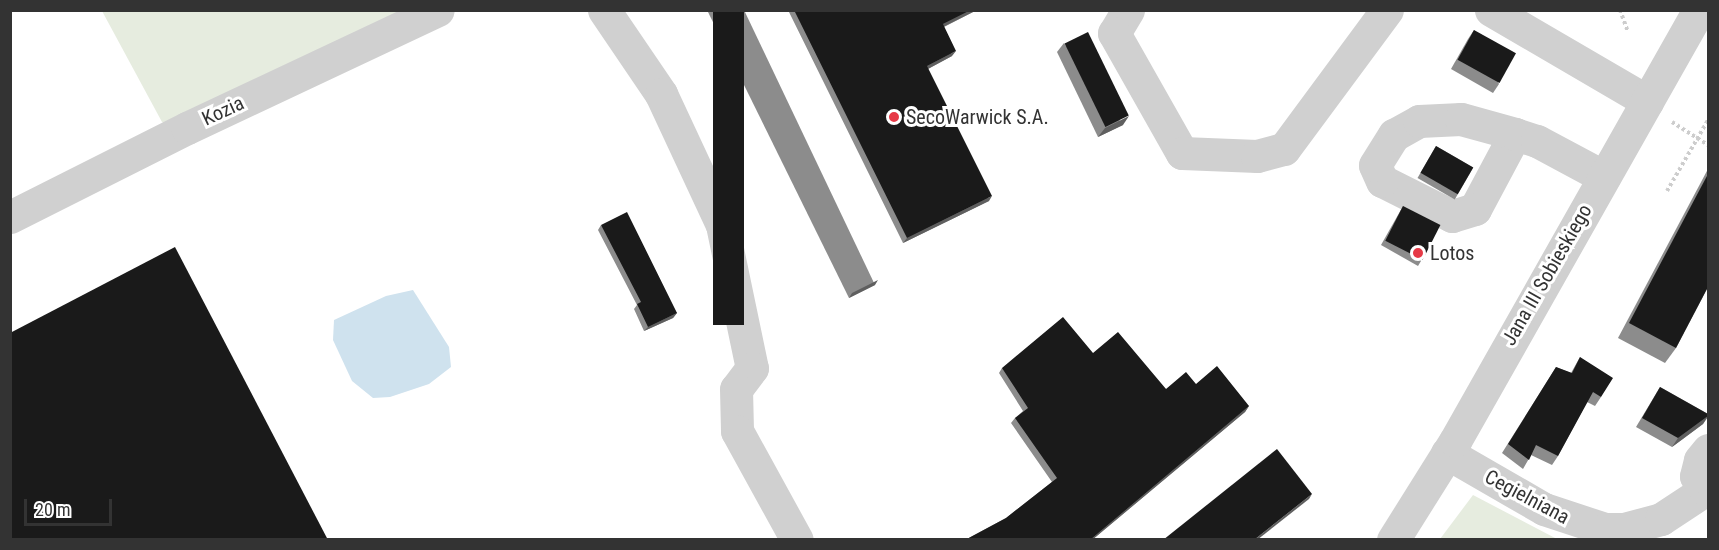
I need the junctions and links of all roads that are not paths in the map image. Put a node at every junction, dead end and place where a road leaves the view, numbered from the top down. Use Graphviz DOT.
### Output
graph roads {
  1 [pos="438,10"];
  2 [pos="604,10"];
  3 [pos="1128,10"];
  4 [pos="1387,10"];
  5 [pos="1491,10"];
  6 [pos="1699,10"];
  7 [pos="1647,101"];
  8 [pos="1515,134"];
  9 [pos="1604,177"];
  10 [pos="10,217"];
  11 [pos="1708,450"];
  12 [pos="1447,453"];
  13 [pos="1707,489"];
  14 [pos="797,540"];
  15 [pos="1393,540"];
  1 -- 10 [label="street, Kozia"];
  2 -- 14 [label="street"];
  3 -- 4 [label="street"];
  5 -- 7 [label="street"];
  6 -- 7 [label="street, Jana III Sobieskiego"];
  7 -- 9 [label="street, Jana III Sobieskiego"];
  8 -- 9 [label="street"];
  9 -- 12 [label="street, Jana III Sobieskiego"];
  11 -- 13 [label="street"];
  12 -- 13 [label="street, Cegielniana"];
  12 -- 15 [label="street, Jana III Sobieskiego"];
}
